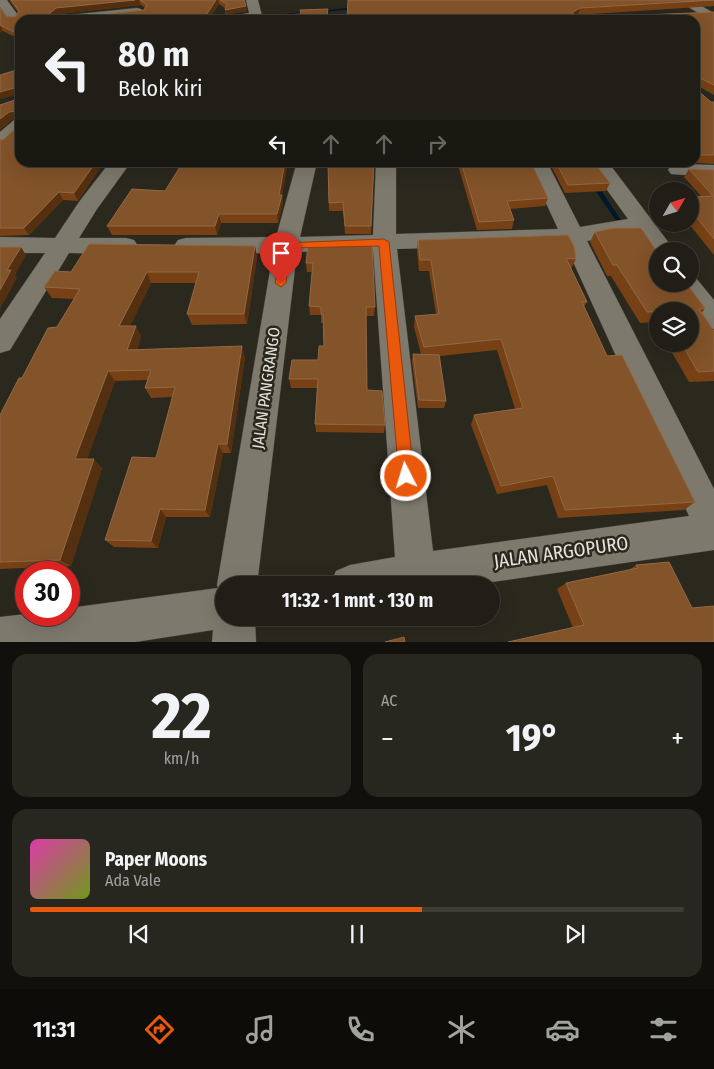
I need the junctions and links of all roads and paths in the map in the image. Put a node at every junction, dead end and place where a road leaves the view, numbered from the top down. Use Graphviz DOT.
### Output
graph roads {
  1 [pos="1,0"];
  2 [pos="130,0"];
  3 [pos="252,0"];
  4 [pos="682,0"];
  5 [pos="684,14"];
  6 [pos="144,15"];
  7 [pos="256,15"];
  8 [pos="696,15"];
  9 [pos="708,16"];
  10 [pos="14,18"];
  11 [pos="15,128"];
  12 [pos="0,141"];
  13 [pos="117,167"];
  14 [pos="306,167"];
  15 [pos="386,167"];
  16 [pos="539,167"];
  17 [pos="601,167"];
  18 [pos="678,170"];
  19 [pos="714,171"];
  20 [pos="642,224"];
  21 [pos="572,236"];
  22 [pos="384,242"];
  23 [pos="656,242"];
  24 [pos="0,245"];
  25 [pos="286,245"];
  26 [pos="62,246"];
  27 [pos="693,292"];
  28 [pos="714,319"];
  29 [pos="0,342"];
  30 [pos="714,530"];
  31 [pos="416,573"];
  32 [pos="238,576"];
  33 [pos="400,576"];
  34 [pos="215,609"];
  35 [pos="234,626"];
  36 [pos="0,639"];
  37 [pos="234,642"];
  1 -- 10 [label="street"];
  2 -- 6 [label="street"];
  3 -- 7 [label="street"];
  4 -- 9 [label="street"];
  5 -- 8 [label="street"];
  11 -- 12 [label="street"];
  13 -- 26 [label="street"];
  14 -- 25 [label="street, JALAN PANGRANGO"];
  15 -- 22 [label="street"];
  16 -- 21 [label="street"];
  17 -- 20 [label="street"];
  18 -- 19 [label="street"];
  20 -- 21 [label="street"];
  20 -- 23 [label="street"];
  21 -- 22 [label="street"];
  21 -- 30 [label="street"];
  22 -- 25 [label="street"];
  22 -- 31 [label="street"];
  24 -- 26 [label="street"];
  25 -- 26 [label="street"];
  25 -- 32 [label="street, JALAN PANGRANGO"];
  26 -- 29 [label="street"];
  27 -- 28 [label="street"];
  30 -- 31 [label="street, JALAN ARGOPURO"];
  31 -- 33 [label="street, JALAN ARGOPURO"];
  34 -- 36 [label="street"];
  35 -- 37 [label="street"];
}
